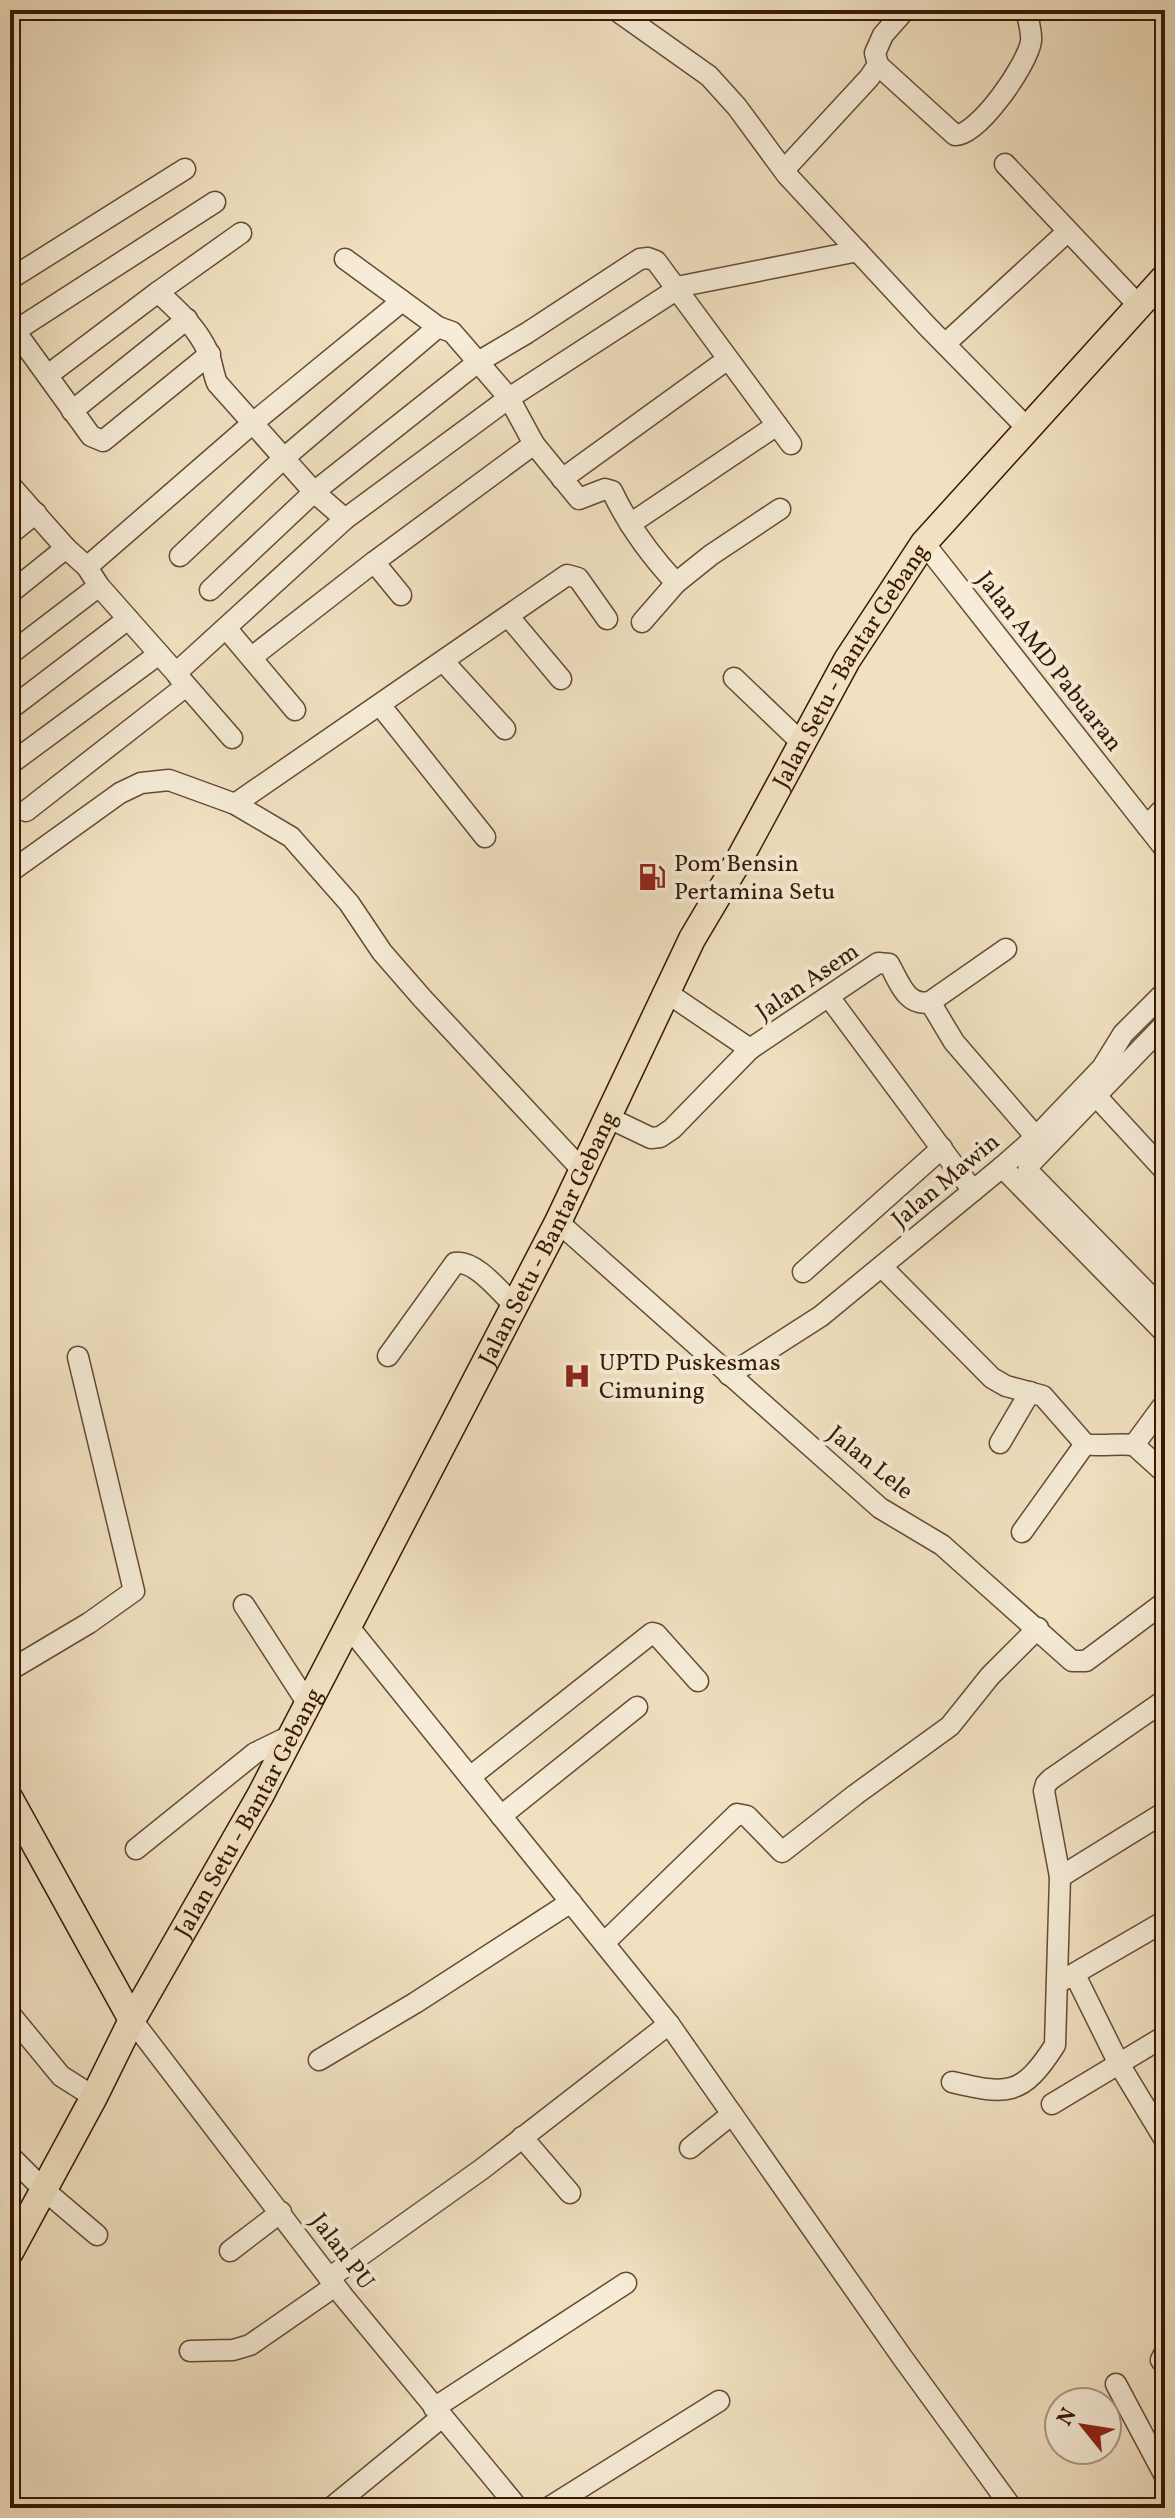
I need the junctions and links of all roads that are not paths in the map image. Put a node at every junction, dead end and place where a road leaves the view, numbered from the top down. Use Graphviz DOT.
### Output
graph roads {
  1 [pos="616,10"];
  2 [pos="905,10"];
  3 [pos="1026,10"];
  4 [pos="878,65"];
  5 [pos="1005,164"];
  6 [pos="185,169"];
  7 [pos="784,170"];
  8 [pos="215,202"];
  9 [pos="1067,232"];
  10 [pos="241,233"];
  11 [pos="858,251"];
  12 [pos="345,259"];
  13 [pos="1165,277"];
  14 [pos="10,279"];
  15 [pos="677,289"];
  16 [pos="158,292"];
  17 [pos="402,301"];
  18 [pos="1140,307"];
  19 [pos="187,319"];
  20 [pos="438,327"];
  21 [pos="12,328"];
  22 [pos="945,344"];
  23 [pos="210,354"];
  24 [pos="728,359"];
  25 [pos="478,362"];
  26 [pos="48,375"];
  27 [pos="509,398"];
  28 [pos="72,411"];
  29 [pos="254,422"];
  30 [pos="777,425"];
  31 [pos="1028,429"];
  32 [pos="534,444"];
  33 [pos="791,444"];
  34 [pos="284,458"];
  35 [pos="562,479"];
  36 [pos="10,485"];
  37 [pos="314,492"];
  38 [pos="780,509"];
  39 [pos="36,513"];
  40 [pos="345,519"];
  41 [pos="630,524"];
  42 [pos="10,534"];
  43 [pos="924,543"];
  44 [pos="66,548"];
  45 [pos="180,556"];
  46 [pos="374,562"];
  47 [pos="87,567"];
  48 [pos="676,583"];
  49 [pos="99,586"];
  50 [pos="210,590"];
  51 [pos="10,593"];
  52 [pos="401,595"];
  53 [pos="508,616"];
  54 [pos="128,619"];
  55 [pos="607,619"];
  56 [pos="642,622"];
  57 [pos="226,628"];
  58 [pos="10,654"];
  59 [pos="159,654"];
  60 [pos="252,657"];
  61 [pos="443,661"];
  62 [pos="734,678"];
  63 [pos="181,679"];
  64 [pos="561,679"];
  65 [pos="380,705"];
  66 [pos="10,709"];
  67 [pos="295,710"];
  68 [pos="505,729"];
  69 [pos="232,738"];
  70 [pos="802,743"];
  71 [pos="10,764"];
  72 [pos="235,804"];
  73 [pos="1165,807"];
  74 [pos="26,811"];
  75 [pos="1147,826"];
  76 [pos="485,837"];
  77 [pos="1165,849"];
  78 [pos="10,872"];
  79 [pos="1006,949"];
  80 [pos="666,992"];
  81 [pos="829,997"];
  82 [pos="1162,997"];
  83 [pos="930,1002"];
  84 [pos="1165,1026"];
  85 [pos="750,1049"];
  86 [pos="1097,1097"];
  87 [pos="609,1118"];
  88 [pos="1036,1137"];
  89 [pos="942,1148"];
  90 [pos="1002,1167"];
  91 [pos="583,1171"];
  92 [pos="1165,1171"];
  93 [pos="973,1191"];
  94 [pos="558,1222"];
  95 [pos="882,1267"];
  96 [pos="803,1272"];
  97 [pos="515,1306"];
  98 [pos="1165,1311"];
  99 [pos="1165,1333"];
  100 [pos="388,1356"];
  101 [pos="78,1357"];
  102 [pos="729,1375"];
  103 [pos="1030,1392"];
  104 [pos="1165,1403"];
  105 [pos="1000,1443"];
  106 [pos="1085,1444"];
  107 [pos="1134,1445"];
  108 [pos="1165,1473"];
  109 [pos="1022,1532"];
  110 [pos="1165,1602"];
  111 [pos="244,1605"];
  112 [pos="348,1626"];
  113 [pos="1038,1628"];
  114 [pos="10,1670"];
  115 [pos="698,1681"];
  116 [pos="1165,1700"];
  117 [pos="308,1704"];
  118 [pos="637,1707"];
  119 [pos="290,1736"];
  120 [pos="470,1777"];
  121 [pos="10,1799"];
  122 [pos="1165,1812"];
  123 [pos="501,1816"];
  124 [pos="136,1849"];
  125 [pos="1060,1877"];
  126 [pos="571,1902"];
  127 [pos="1165,1921"];
  128 [pos="604,1943"];
  129 [pos="1066,1979"];
  130 [pos="10,2014"];
  131 [pos="132,2020"];
  132 [pos="669,2024"];
  133 [pos="1165,2036"];
  134 [pos="319,2060"];
  135 [pos="1119,2064"];
  136 [pos="952,2082"];
  137 [pos="94,2097"];
  138 [pos="1052,2104"];
  139 [pos="732,2114"];
  140 [pos="522,2137"];
  141 [pos="1165,2140"];
  142 [pos="690,2148"];
  143 [pos="10,2156"];
  144 [pos="43,2189"];
  145 [pos="570,2193"];
  146 [pos="281,2212"];
  147 [pos="97,2235"];
  148 [pos="230,2251"];
  149 [pos="10,2252"];
  150 [pos="332,2282"];
  151 [pos="626,2283"];
  152 [pos="190,2351"];
  153 [pos="1165,2352"];
  154 [pos="1165,2365"];
  155 [pos="1116,2384"];
  156 [pos="719,2401"];
  157 [pos="438,2413"];
  158 [pos="1165,2476"];
  159 [pos="331,2508"];
  160 [pos="518,2508"];
  161 [pos="548,2508"];
  162 [pos="1012,2508"];
  1 -- 7 [label="street"];
  2 -- 4 [label="street"];
  3 -- 4 [label="street"];
  4 -- 7 [label="street"];
  5 -- 9 [label="street"];
  6 -- 14 [label="street"];
  7 -- 11 [label="street"];
  8 -- 21 [label="street"];
  9 -- 18 [label="street"];
  9 -- 22 [label="street"];
  10 -- 16 [label="street"];
  11 -- 15 [label="street"];
  11 -- 22 [label="street"];
  12 -- 17 [label="street"];
  13 -- 18 [label="main road, Jalan Setu - Bantar Gebang"];
  15 -- 24 [label="street"];
  15 -- 25 [label="street"];
  15 -- 27 [label="street"];
  16 -- 19 [label="street"];
  16 -- 26 [label="street"];
  17 -- 20 [label="street"];
  17 -- 29 [label="street"];
  18 -- 31 [label="main road, Jalan Setu - Bantar Gebang"];
  19 -- 23 [label="street"];
  19 -- 28 [label="street"];
  20 -- 25 [label="street"];
  20 -- 34 [label="street"];
  21 -- 26 [label="street"];
  22 -- 31 [label="street"];
  23 -- 28 [label="street"];
  23 -- 29 [label="street"];
  24 -- 30 [label="street"];
  24 -- 35 [label="street"];
  25 -- 27 [label="street"];
  25 -- 37 [label="street"];
  26 -- 28 [label="street"];
  27 -- 32 [label="street"];
  27 -- 40 [label="street"];
  29 -- 34 [label="street"];
  29 -- 47 [label="street"];
  30 -- 33 [label="street"];
  30 -- 41 [label="street"];
  31 -- 43 [label="main road, Jalan Setu - Bantar Gebang"];
  32 -- 35 [label="street"];
  32 -- 46 [label="street"];
  34 -- 37 [label="street"];
  34 -- 45 [label="street"];
  35 -- 41 [label="street"];
  36 -- 39 [label="street"];
  37 -- 40 [label="street"];
  37 -- 50 [label="street"];
  38 -- 48 [label="street"];
  39 -- 42 [label="street"];
  39 -- 44 [label="street"];
  40 -- 57 [label="street"];
  41 -- 48 [label="street"];
  43 -- 70 [label="main road, Jalan Setu - Bantar Gebang"];
  43 -- 75 [label="street, Jalan AMD Pabuaran"];
  44 -- 47 [label="street"];
  44 -- 51 [label="street"];
  46 -- 52 [label="street"];
  46 -- 60 [label="street"];
  47 -- 49 [label="street"];
  48 -- 56 [label="street"];
  49 -- 54 [label="street"];
  49 -- 58 [label="street"];
  53 -- 55 [label="street"];
  53 -- 61 [label="street"];
  53 -- 64 [label="street"];
  54 -- 59 [label="street"];
  54 -- 66 [label="street"];
  57 -- 60 [label="street"];
  57 -- 63 [label="street"];
  59 -- 63 [label="street"];
  59 -- 71 [label="street"];
  60 -- 67 [label="street"];
  61 -- 65 [label="street"];
  61 -- 68 [label="street"];
  62 -- 70 [label="street"];
  63 -- 69 [label="street"];
  63 -- 74 [label="street"];
  65 -- 72 [label="street"];
  65 -- 76 [label="street"];
  70 -- 80 [label="main road, Jalan Setu - Bantar Gebang"];
  72 -- 78 [label="street"];
  72 -- 91 [label="street"];
  73 -- 75 [label="street"];
  75 -- 77 [label="street, Jalan AMD Pabuaran"];
  79 -- 83 [label="street"];
  80 -- 85 [label="street, Jalan Asem"];
  80 -- 87 [label="main road, Jalan Setu - Bantar Gebang"];
  81 -- 83 [label="street, Jalan Asem"];
  81 -- 85 [label="street, Jalan Asem"];
  81 -- 89 [label="street"];
  82 -- 84 [label="street"];
  82 -- 88 [label="street, Jalan Mawin"];
  83 -- 88 [label="street"];
  84 -- 86 [label="street"];
  85 -- 87 [label="street"];
  86 -- 92 [label="street"];
  86 -- 98 [label="street"];
  87 -- 91 [label="main road, Jalan Setu - Bantar Gebang"];
  88 -- 90 [label="street, Jalan Mawin"];
  89 -- 93 [label="street"];
  89 -- 96 [label="street"];
  90 -- 93 [label="street, Jalan Mawin"];
  90 -- 99 [label="street"];
  91 -- 94 [label="main road, Jalan Setu - Bantar Gebang"];
  93 -- 95 [label="street, Jalan Mawin"];
  94 -- 97 [label="main road, Jalan Setu - Bantar Gebang"];
  94 -- 102 [label="street, Jalan Lele"];
  95 -- 102 [label="street, Jalan Mawin"];
  95 -- 103 [label="street"];
  97 -- 100 [label="street"];
  97 -- 112 [label="main road, Jalan Setu - Bantar Gebang"];
  101 -- 114 [label="street"];
  102 -- 113 [label="street, Jalan Lele"];
  103 -- 105 [label="street"];
  103 -- 106 [label="street"];
  104 -- 107 [label="street"];
  106 -- 107 [label="street"];
  106 -- 109 [label="street"];
  107 -- 108 [label="street"];
  110 -- 113 [label="street, Jalan Lele"];
  111 -- 117 [label="street"];
  112 -- 117 [label="main road, Jalan Setu - Bantar Gebang"];
  112 -- 120 [label="street"];
  113 -- 128 [label="street"];
  115 -- 120 [label="street"];
  116 -- 125 [label="street"];
  117 -- 119 [label="main road, Jalan Setu - Bantar Gebang"];
  118 -- 123 [label="street"];
  119 -- 124 [label="street"];
  119 -- 131 [label="main road, Jalan Setu - Bantar Gebang"];
  120 -- 123 [label="street"];
  121 -- 131 [label="main road"];
  122 -- 125 [label="street"];
  123 -- 126 [label="street"];
  125 -- 129 [label="street"];
  126 -- 128 [label="street"];
  126 -- 134 [label="street"];
  127 -- 129 [label="street"];
  128 -- 132 [label="street"];
  129 -- 135 [label="street"];
  129 -- 136 [label="street"];
  130 -- 137 [label="street"];
  131 -- 137 [label="main road, Jalan Setu - Bantar Gebang"];
  131 -- 146 [label="street, Jalan PU"];
  132 -- 139 [label="street"];
  132 -- 140 [label="street"];
  133 -- 135 [label="street"];
  135 -- 138 [label="street"];
  135 -- 141 [label="street"];
  137 -- 144 [label="main road, Jalan Setu - Bantar Gebang"];
  139 -- 142 [label="street"];
  139 -- 162 [label="street"];
  140 -- 145 [label="street"];
  140 -- 150 [label="street"];
  143 -- 144 [label="street"];
  144 -- 147 [label="street"];
  144 -- 149 [label="main road, Jalan Setu - Bantar Gebang"];
  146 -- 148 [label="street"];
  146 -- 150 [label="street, Jalan PU"];
  150 -- 152 [label="street"];
  150 -- 157 [label="street, Jalan PU"];
  151 -- 157 [label="street"];
  153 -- 154 [label="street"];
  155 -- 158 [label="street"];
  156 -- 161 [label="street"];
  157 -- 159 [label="street"];
  157 -- 160 [label="street, Jalan PU"];
}
